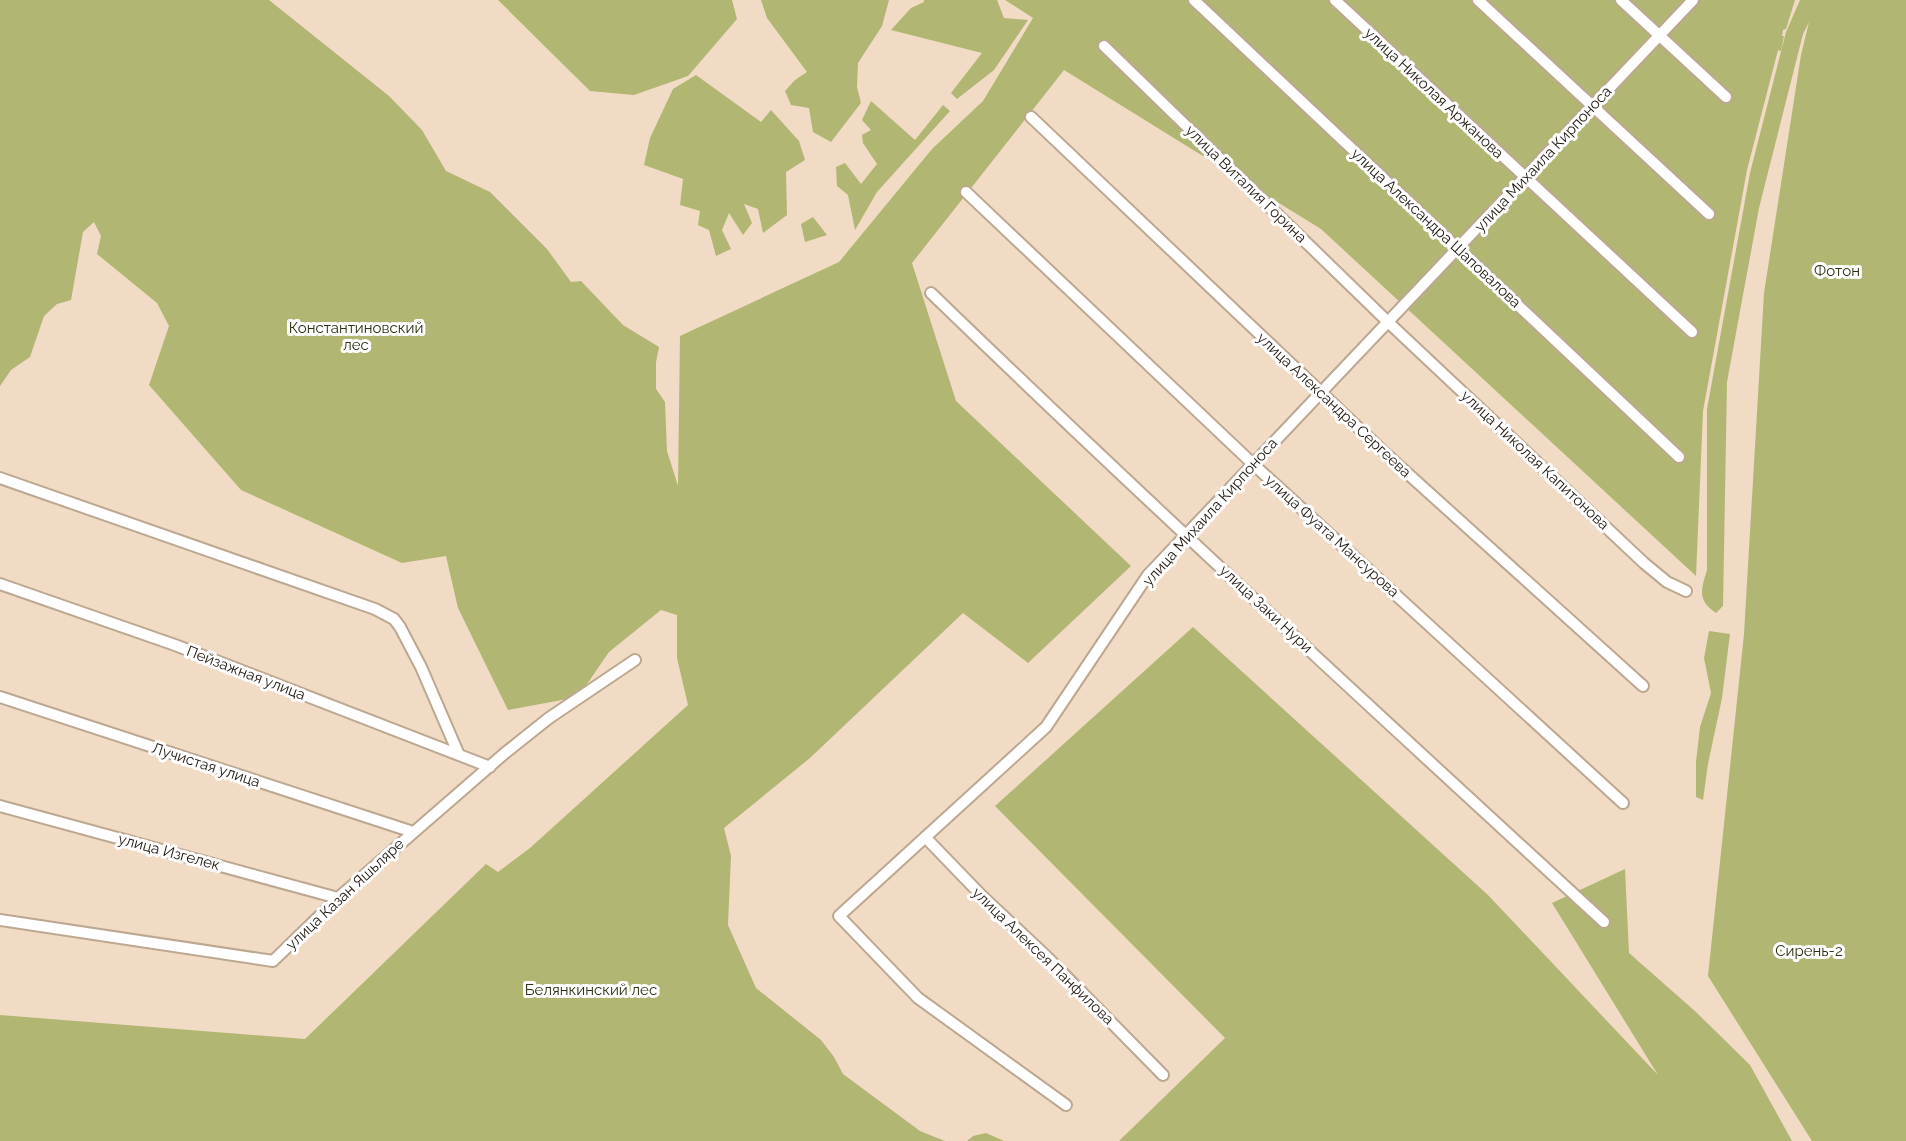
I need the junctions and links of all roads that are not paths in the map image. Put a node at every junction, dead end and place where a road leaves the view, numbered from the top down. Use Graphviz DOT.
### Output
graph roads {
  1 [pos="1194,0"];
  2 [pos="1335,0"];
  3 [pos="1478,0"];
  4 [pos="1621,0"];
  5 [pos="1693,0"];
  6 [pos="1659,36"];
  7 [pos="1104,46"];
  8 [pos="1726,97"];
  9 [pos="1592,106"];
  10 [pos="1031,117"];
  11 [pos="1525,177"];
  12 [pos="966,192"];
  13 [pos="1709,214"];
  14 [pos="1458,248"];
  15 [pos="931,293"];
  16 [pos="1388,322"];
  17 [pos="1692,332"];
  18 [pos="1320,393"];
  19 [pos="1679,457"];
  20 [pos="1253,464"];
  21 [pos="0,478"];
  22 [pos="1186,534"];
  23 [pos="0,584"];
  24 [pos="1686,591"];
  25 [pos="635,660"];
  26 [pos="1643,686"];
  27 [pos="0,697"];
  28 [pos="459,755"];
  29 [pos="489,767"];
  30 [pos="1623,803"];
  31 [pos="0,806"];
  32 [pos="413,832"];
  33 [pos="925,837"];
  34 [pos="338,898"];
  35 [pos="0,920"];
  36 [pos="1604,922"];
  37 [pos="1163,1075"];
  38 [pos="1066,1105"];
  1 -- 14 [label="street, улица Александра Шаповалова"];
  2 -- 11 [label="street, улица Николая Аржанова"];
  3 -- 9 [label="street"];
  4 -- 6 [label="street"];
  5 -- 6 [label="street, улица Михаила Кирпоноса"];
  6 -- 8 [label="street"];
  6 -- 9 [label="street, улица Михаила Кирпоноса"];
  7 -- 16 [label="street, улица Виталия Горина"];
  9 -- 11 [label="street, улица Михаила Кирпоноса"];
  9 -- 13 [label="street"];
  10 -- 18 [label="street, улица Александра Сергеева"];
  11 -- 14 [label="street, улица Михаила Кирпоноса"];
  11 -- 17 [label="street, улица Николая Аржанова"];
  12 -- 20 [label="street, улица Фуата Мансурова"];
  14 -- 16 [label="street, улица Михаила Кирпоноса"];
  14 -- 19 [label="street, улица Александра Шаповалова"];
  15 -- 22 [label="street, улица Заки Нури"];
  16 -- 18 [label="street, улица Михаила Кирпоноса"];
  16 -- 24 [label="street, улица Николая Капитонова"];
  18 -- 20 [label="street, улица Михаила Кирпоноса"];
  18 -- 26 [label="street, улица Александра Сергеева"];
  20 -- 22 [label="street, улица Михаила Кирпоноса"];
  20 -- 30 [label="street, улица Фуата Мансурова"];
  21 -- 28 [label="street"];
  22 -- 33 [label="street, улица Михаила Кирпоноса"];
  22 -- 36 [label="street, улица Заки Нури"];
  23 -- 28 [label="street, Пейзажная улица"];
  25 -- 29 [label="street, улица Казан Яшьляре"];
  27 -- 32 [label="street, Лучистая улица"];
  28 -- 29 [label="street, Пейзажная улица"];
  29 -- 32 [label="street, улица Казан Яшьляре"];
  31 -- 34 [label="street, улица Изгелек"];
  32 -- 34 [label="street, улица Казан Яшьляре"];
  33 -- 37 [label="street, улица Алексея Панфилова"];
  33 -- 38 [label="street, улица Михаила Кирпоноса"];
  34 -- 35 [label="street, улица Казан Яшьляре"];
}
